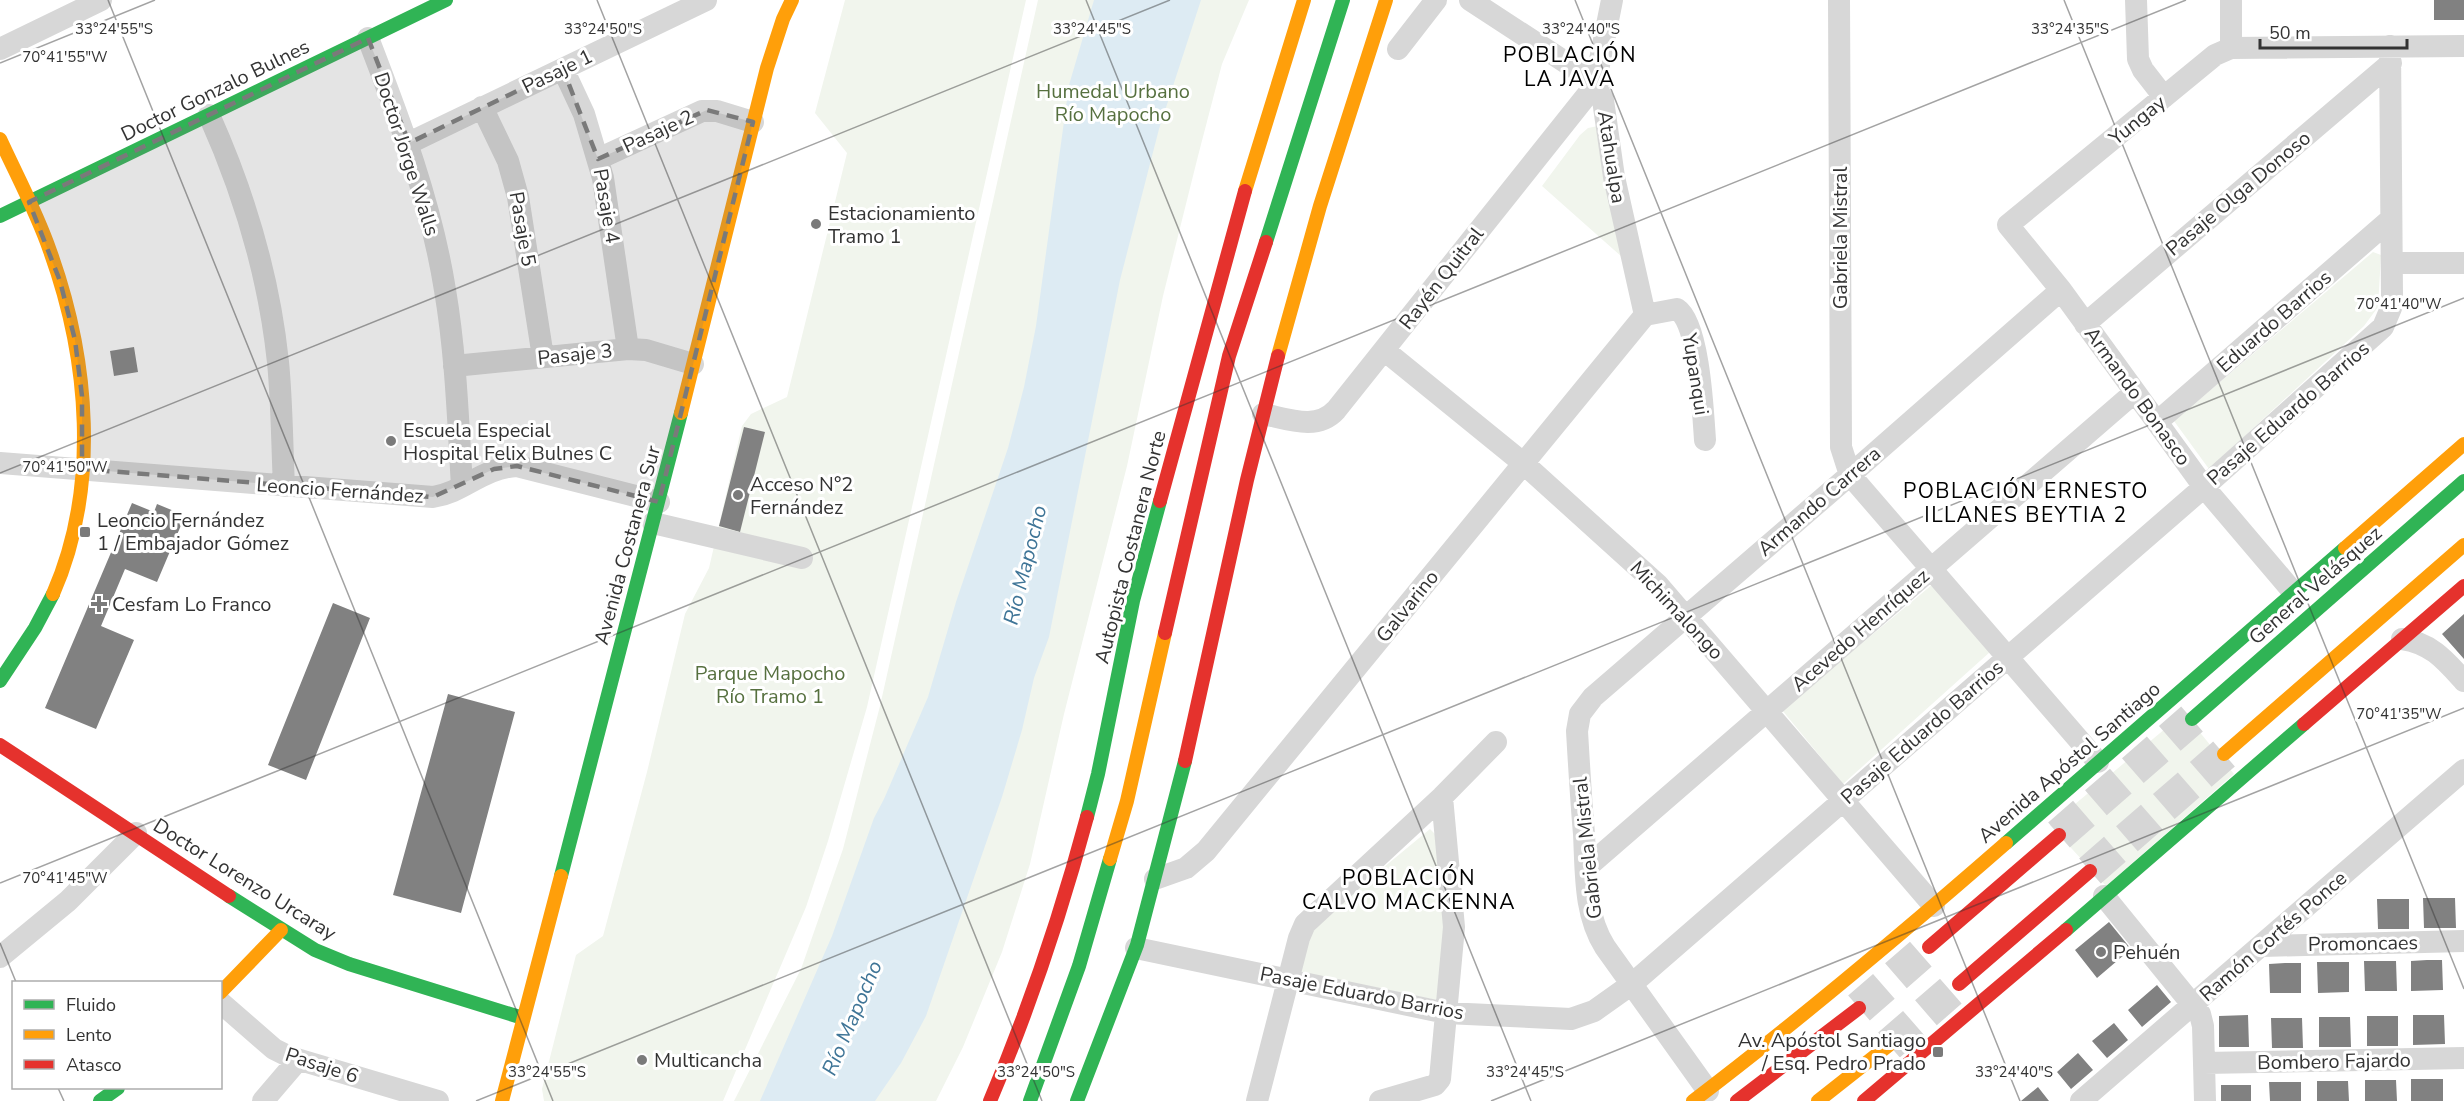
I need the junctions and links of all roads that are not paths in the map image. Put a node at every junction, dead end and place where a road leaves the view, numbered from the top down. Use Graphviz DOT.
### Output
graph roads {
  1 [pos="101,0"];
  2 [pos="446,0"];
  3 [pos="706,0"];
  4 [pos="792,0"];
  5 [pos="1304,0"];
  6 [pos="1343,0"];
  7 [pos="1386,0"];
  8 [pos="1436,0"];
  9 [pos="1470,0"];
  10 [pos="1612,0"];
  11 [pos="1839,0"];
  12 [pos="2136,0"];
  13 [pos="2231,0"];
  14 [pos="369,38"];
  15 [pos="2464,46"];
  16 [pos="2230,48"];
  17 [pos="0,49"];
  18 [pos="1398,49"];
  19 [pos="2390,54"];
  20 [pos="563,69"];
  21 [pos="1595,85"];
  22 [pos="2164,97"];
  23 [pos="482,107"];
  24 [pos="209,115"];
  25 [pos="753,122"];
  26 [pos="0,139"];
  27 [pos="408,143"];
  28 [pos="598,159"];
  29 [pos="29,202"];
  30 [pos="0,216"];
  31 [pos="2391,219"];
  32 [pos="2008,225"];
  33 [pos="2392,263"];
  34 [pos="2464,263"];
  35 [pos="2061,290"];
  36 [pos="1645,315"];
  37 [pos="2085,324"];
  38 [pos="628,349"];
  39 [pos="1384,350"];
  40 [pos="543,357"];
  41 [pos="693,364"];
  42 [pos="454,366"];
  43 [pos="2135,392"];
  44 [pos="1263,414"];
  45 [pos="2157,422"];
  46 [pos="1705,440"];
  47 [pos="2464,444"];
  48 [pos="0,463"];
  49 [pos="1523,464"];
  50 [pos="82,469"];
  51 [pos="1850,475"];
  52 [pos="2464,481"];
  53 [pos="284,486"];
  54 [pos="462,486"];
  55 [pos="2204,487"];
  56 [pos="656,512"];
  57 [pos="2464,545"];
  58 [pos="802,558"];
  59 [pos="1931,569"];
  60 [pos="2464,586"];
  61 [pos="2294,593"];
  62 [pos="1686,616"];
  63 [pos="2402,639"];
  64 [pos="2008,658"];
  65 [pos="0,681"];
  66 [pos="2464,681"];
  67 [pos="1767,711"];
  68 [pos="1580,714"];
  69 [pos="2192,719"];
  70 [pos="1496,742"];
  71 [pos="0,745"];
  72 [pos="2224,754"];
  73 [pos="2098,762"];
  74 [pos="2464,770"];
  75 [pos="1442,797"];
  76 [pos="1844,800"];
  77 [pos="136,833"];
  78 [pos="2059,835"];
  79 [pos="1586,868"];
  80 [pos="2090,871"];
  81 [pos="1155,879"];
  82 [pos="2104,896"];
  83 [pos="1934,906"];
  84 [pos="281,930"];
  85 [pos="2464,941"];
  86 [pos="2262,946"];
  87 [pos="1929,947"];
  88 [pos="1136,948"];
  89 [pos="0,957"];
  90 [pos="1289,979"];
  91 [pos="1632,984"];
  92 [pos="1959,984"];
  93 [pos="222,991"];
  94 [pos="222,1004"];
  95 [pos="2194,1005"];
  96 [pos="1859,1008"];
  97 [pos="1446,1013"];
  98 [pos="523,1018"];
  99 [pos="1889,1045"];
  100 [pos="2464,1059"];
  101 [pos="298,1060"];
  102 [pos="2204,1063"];
  103 [pos="117,1089"];
  104 [pos="403,1096"];
  105 [pos="1700,1096"];
  106 [pos="1078,1100"];
  107 [pos="100,1101"];
  108 [pos="263,1101"];
  109 [pos="438,1101"];
  110 [pos="502,1101"];
  111 [pos="990,1101"];
  112 [pos="1030,1101"];
  113 [pos="1257,1101"];
  114 [pos="1380,1101"];
  115 [pos="1737,1101"];
  116 [pos="1818,1101"];
  117 [pos="1864,1101"];
  118 [pos="2081,1101"];
  119 [pos="2205,1101"];
  1 -- 17 [label="street"];
  2 -- 14 [label="main road, Doctor Gonzalo Bulnes"];
  3 -- 20 [label="street, Pasaje 1"];
  4 -- 25 [label="main road, Avenida Costanera Sur"];
  5 -- 111 [label="main road, Autopista Costanera Norte"];
  6 -- 112 [label="main road"];
  7 -- 44 [label="main road"];
  8 -- 18 [label="street"];
  9 -- 21 [label="street"];
  10 -- 21 [label="street, Atahualpa"];
  11 -- 51 [label="street, Gabriela Mistral"];
  12 -- 22 [label="street"];
  13 -- 16 [label="street"];
  14 -- 24 [label="main road, Doctor Gonzalo Bulnes"];
  14 -- 27 [label="street, Doctor Jorge Walls"];
  15 -- 19 [label="street"];
  16 -- 19 [label="street"];
  16 -- 22 [label="street, Yungay"];
  19 -- 31 [label="street, Pasaje Eduardo Barrios"];
  19 -- 37 [label="street, Pasaje Olga Donoso"];
  20 -- 23 [label="street, Pasaje 1"];
  20 -- 28 [label="street, Pasaje 4"];
  21 -- 36 [label="street, Atahualpa"];
  21 -- 39 [label="street, Rayén Quitral"];
  22 -- 32 [label="street, Yungay"];
  23 -- 27 [label="street, Pasaje 1"];
  23 -- 40 [label="street, Pasaje 5"];
  24 -- 29 [label="main road, Doctor Gonzalo Bulnes"];
  24 -- 53 [label="street"];
  25 -- 28 [label="street, Pasaje 2"];
  25 -- 41 [label="main road, Avenida Costanera Sur"];
  26 -- 29 [label="main road"];
  27 -- 42 [label="street, Doctor Jorge Walls"];
  28 -- 38 [label="street, Pasaje 4"];
  29 -- 30 [label="main road, Doctor Gonzalo Bulnes"];
  29 -- 50 [label="main road"];
  31 -- 33 [label="street, Pasaje Eduardo Barrios"];
  31 -- 45 [label="street, Eduardo Barrios"];
  32 -- 35 [label="street, Armando Bonasco"];
  33 -- 34 [label="street"];
  33 -- 55 [label="street, Pasaje Eduardo Barrios"];
  35 -- 37 [label="street, Armando Bonasco"];
  35 -- 51 [label="street, Armando Carrera"];
  36 -- 46 [label="street, Yupanqui"];
  36 -- 49 [label="street, Galvarino"];
  37 -- 43 [label="street, Armando Bonasco"];
  38 -- 40 [label="street, Pasaje 3"];
  38 -- 41 [label="street, Pasaje 3"];
  39 -- 44 [label="street, Rayén Quitral"];
  39 -- 49 [label="street, Michimalongo"];
  40 -- 42 [label="street, Pasaje 3"];
  41 -- 56 [label="main road, Avenida Costanera Sur"];
  42 -- 54 [label="street, Doctor Jorge Walls"];
  43 -- 45 [label="street, Armando Bonasco"];
  43 -- 59 [label="street, Acevedo Henríquez"];
  44 -- 81 [label="main road"];
  45 -- 55 [label="street, Armando Bonasco"];
  47 -- 61 [label="main road, Avenida Apóstol Santiago"];
  48 -- 50 [label="street, Leoncio Fernández"];
  49 -- 62 [label="street, Michimalongo"];
  49 -- 81 [label="street, Galvarino"];
  50 -- 53 [label="street, Leoncio Fernández"];
  50 -- 65 [label="main road"];
  51 -- 59 [label="street"];
  51 -- 62 [label="street, Armando Carrera"];
  52 -- 69 [label="main road, General Velásquez"];
  53 -- 54 [label="street, Leoncio Fernández"];
  54 -- 56 [label="street, Leoncio Fernández"];
  55 -- 61 [label="street, Armando Bonasco"];
  55 -- 64 [label="street, Pasaje Eduardo Barrios"];
  56 -- 58 [label="street, Leoncio Fernández"];
  56 -- 98 [label="main road, Avenida Costanera Sur"];
  57 -- 72 [label="main road"];
  59 -- 64 [label="street"];
  59 -- 67 [label="street, Acevedo Henríquez"];
  60 -- 63 [label="main road"];
  61 -- 73 [label="main road, Avenida Apóstol Santiago"];
  62 -- 67 [label="street, Michimalongo"];
  62 -- 68 [label="street, Armando Carrera"];
  63 -- 66 [label="street"];
  63 -- 82 [label="main road"];
  64 -- 73 [label="street"];
  64 -- 76 [label="street, Pasaje Eduardo Barrios"];
  67 -- 76 [label="street, Michimalongo"];
  67 -- 79 [label="street, Acevedo Henríquez"];
  68 -- 79 [label="street, Gabriela Mistral"];
  70 -- 75 [label="street"];
  71 -- 77 [label="main road, Doctor Lorenzo Urcaray"];
  73 -- 83 [label="main road, Avenida Apóstol Santiago"];
  74 -- 86 [label="street, Ramón Cortés Ponce"];
  75 -- 90 [label="street"];
  75 -- 97 [label="street"];
  76 -- 83 [label="street, Michimalongo"];
  76 -- 91 [label="street, Pasaje Eduardo Barrios"];
  77 -- 84 [label="main road, Doctor Lorenzo Urcaray"];
  77 -- 89 [label="street"];
  78 -- 87 [label="main road"];
  79 -- 91 [label="street, Gabriela Mistral"];
  80 -- 92 [label="main road"];
  81 -- 88 [label="main road"];
  82 -- 95 [label="street"];
  82 -- 117 [label="main road"];
  83 -- 105 [label="main road, Avenida Apóstol Santiago"];
  84 -- 93 [label="main road"];
  84 -- 98 [label="main road, Doctor Lorenzo Urcaray"];
  85 -- 86 [label="street, Promoncaes"];
  86 -- 95 [label="street, Ramón Cortés Ponce"];
  88 -- 90 [label="street, Pasaje Eduardo Barrios"];
  88 -- 106 [label="main road"];
  90 -- 97 [label="street, Pasaje Eduardo Barrios"];
  90 -- 113 [label="street"];
  91 -- 97 [label="street, Pasaje Eduardo Barrios"];
  91 -- 105 [label="street, Gabriela Mistral"];
  94 -- 101 [label="street, Pasaje 6"];
  95 -- 102 [label="street"];
  95 -- 118 [label="street, Ramón Cortés Ponce"];
  96 -- 115 [label="main road"];
  97 -- 114 [label="street"];
  98 -- 110 [label="main road, Avenida Costanera Sur"];
  99 -- 116 [label="main road"];
  100 -- 102 [label="street, Bombero Fajardo"];
  101 -- 104 [label="street, Pasaje 6"];
  101 -- 108 [label="street"];
  102 -- 119 [label="street"];
  103 -- 107 [label="main road"];
  104 -- 109 [label="street, Pasaje 6"];
}
